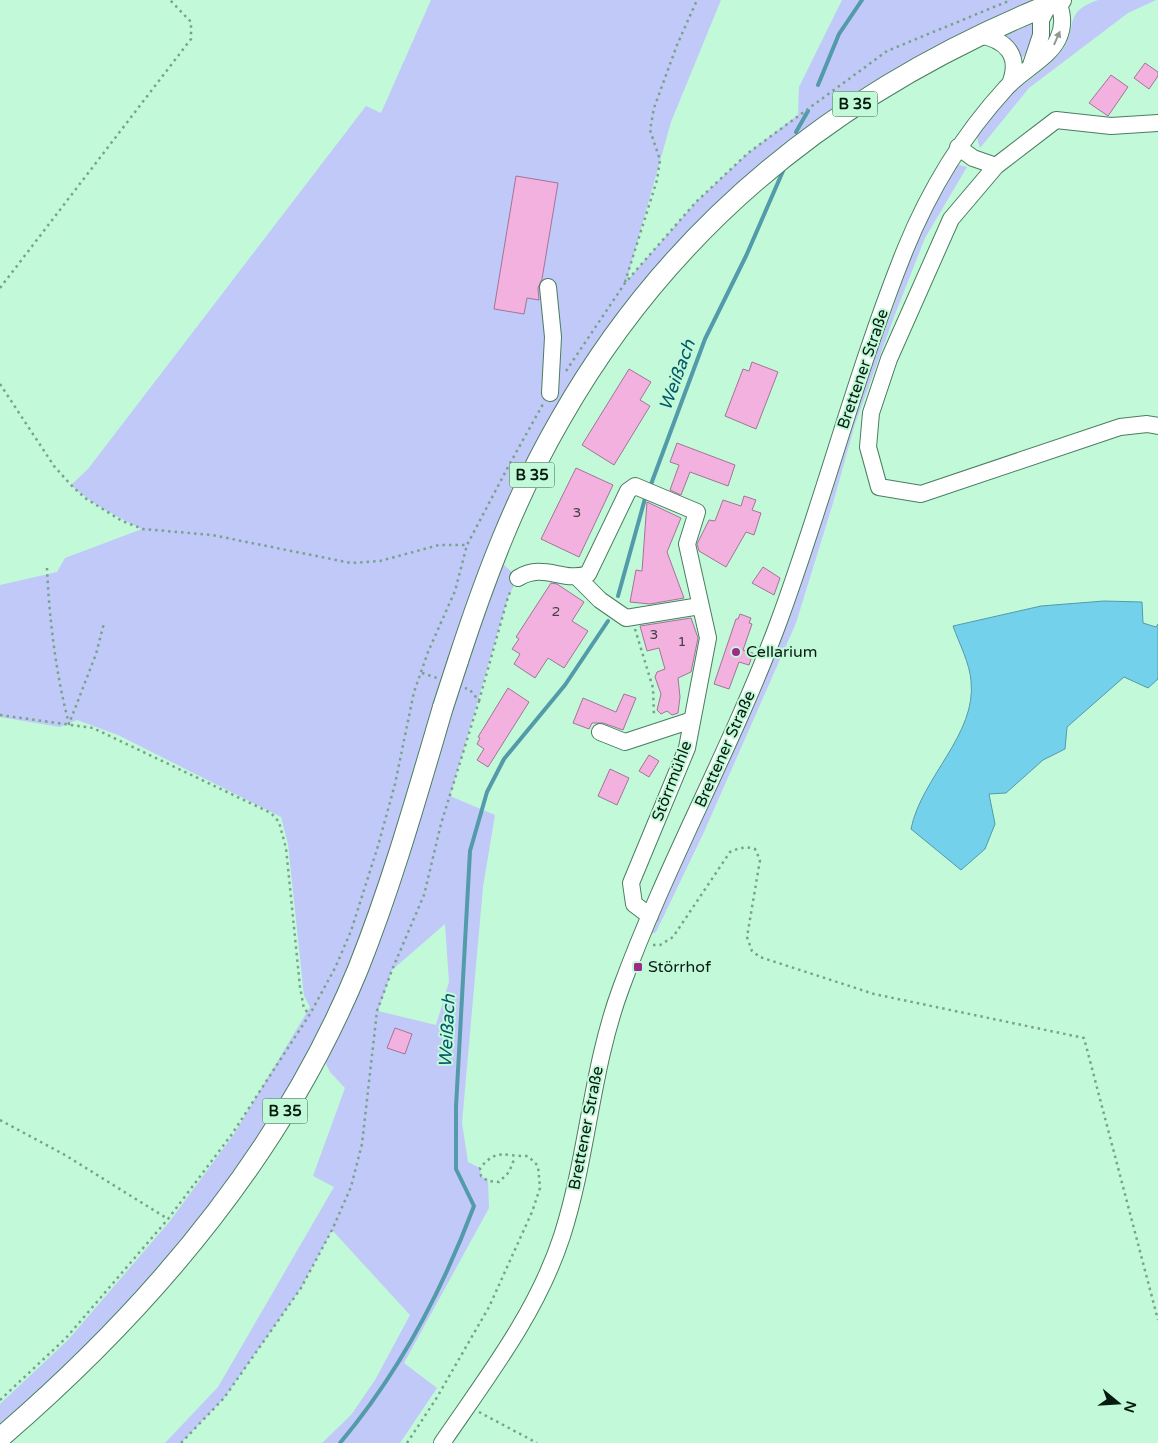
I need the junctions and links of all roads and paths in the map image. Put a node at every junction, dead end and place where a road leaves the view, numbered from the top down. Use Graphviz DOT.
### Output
graph roads {
  1 [pos="170,0"];
  2 [pos="697,0"];
  3 [pos="1010,0"];
  4 [pos="1056,2"];
  5 [pos="979,35"];
  6 [pos="1010,84"];
  7 [pos="1158,123"];
  8 [pos="958,147"];
  9 [pos="996,166"];
  10 [pos="625,283"];
  11 [pos="0,288"];
  12 [pos="548,288"];
  13 [pos="0,384"];
  14 [pos="550,393"];
  15 [pos="1158,426"];
  16 [pos="467,545"];
  17 [pos="47,568"];
  18 [pos="518,578"];
  19 [pos="578,578"];
  20 [pos="700,606"];
  21 [pos="632,617"];
  22 [pos="104,623"];
  23 [pos="422,673"];
  24 [pos="438,679"];
  25 [pos="462,687"];
  26 [pos="479,701"];
  27 [pos="0,715"];
  28 [pos="692,720"];
  29 [pos="69,724"];
  30 [pos="658,731"];
  31 [pos="600,732"];
  32 [pos="650,916"];
  33 [pos="640,941"];
  34 [pos="310,1014"];
  35 [pos="0,1120"];
  36 [pos="515,1157"];
  37 [pos="168,1219"];
  38 [pos="1158,1320"];
  39 [pos="0,1400"];
  40 [pos="468,1406"];
  41 [pos="0,1438"];
  42 [pos="181,1443"];
  43 [pos="407,1443"];
  44 [pos="442,1443"];
  45 [pos="537,1443"];
  1 -- 11 [label="path"];
  2 -- 10 [label="path"];
  3 -- 10 [label="path"];
  4 -- 5 [label="main road, B 35"];
  4 -- 6 [label="street, Brettener Straße"];
  5 -- 6 [label="street"];
  5 -- 41 [label="main road, B 35, bridge"];
  6 -- 8 [label="street, Brettener Straße"];
  7 -- 9 [label="street"];
  8 -- 9 [label="street"];
  8 -- 32 [label="street, Brettener Straße"];
  9 -- 15 [label="street"];
  10 -- 14 [label="path"];
  12 -- 14 [label="street"];
  13 -- 16 [label="path"];
  14 -- 16 [label="path"];
  16 -- 23 [label="path"];
  17 -- 29 [label="path"];
  18 -- 19 [label="street"];
  18 -- 26 [label="path"];
  19 -- 20 [label="street, Störrmühle"];
  19 -- 21 [label="street"];
  20 -- 21 [label="street"];
  20 -- 28 [label="street, Störrmühle"];
  21 -- 30 [label="path"];
  22 -- 29 [label="path"];
  23 -- 24 [label="path"];
  23 -- 34 [label="path"];
  25 -- 26 [label="path"];
  26 -- 42 [label="path"];
  27 -- 29 [label="path"];
  28 -- 30 [label="street"];
  28 -- 32 [label="street, Störrmühle"];
  29 -- 34 [label="path"];
  30 -- 31 [label="street"];
  32 -- 33 [label="street, Brettener Straße"];
  33 -- 38 [label="path"];
  33 -- 40 [label="street, Brettener Straße"];
  34 -- 37 [label="path"];
  35 -- 37 [label="path"];
  36 -- 36 [label="path"];
  36 -- 43 [label="path"];
  37 -- 39 [label="path"];
  40 -- 44 [label="street, Brettener Straße"];
  40 -- 45 [label="path"];
}
